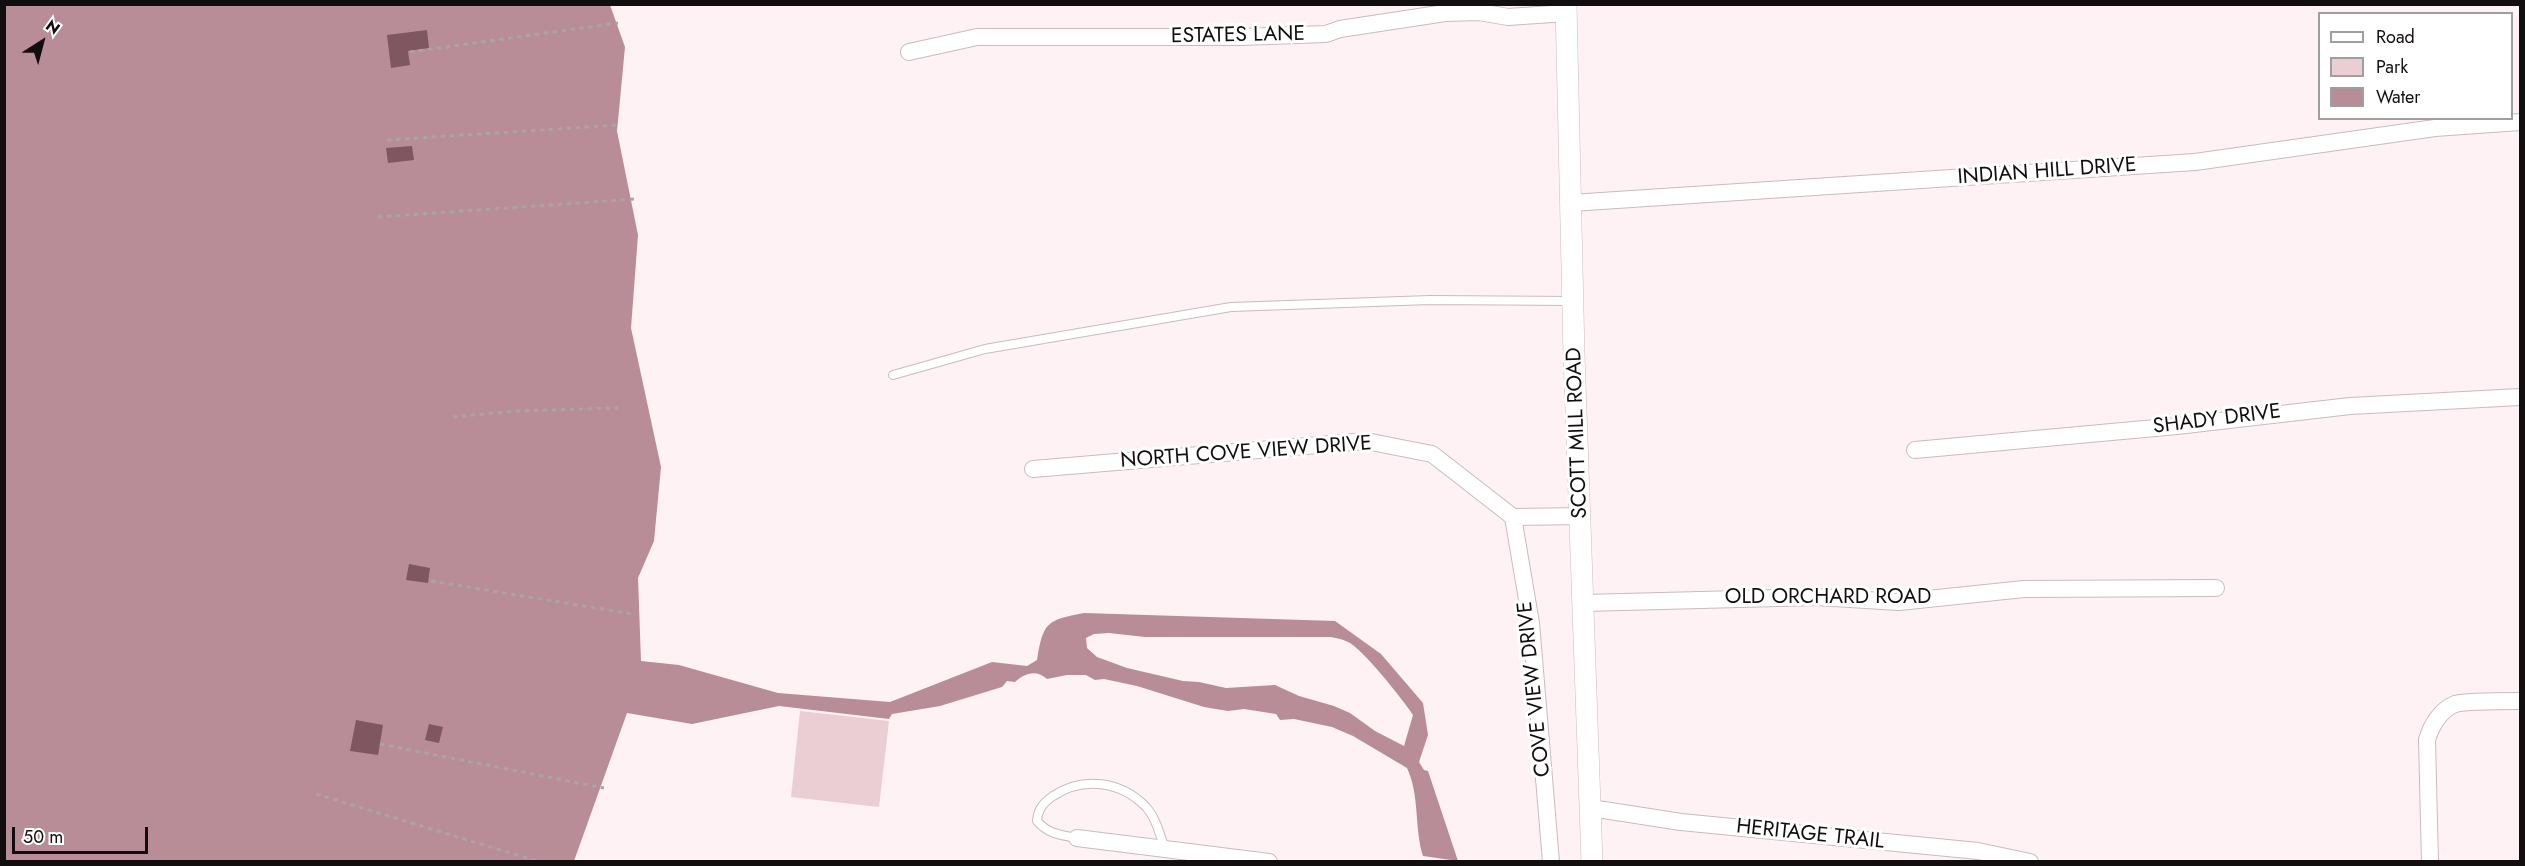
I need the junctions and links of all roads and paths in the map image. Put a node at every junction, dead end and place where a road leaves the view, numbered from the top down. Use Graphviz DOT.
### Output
graph roads {
  1 [pos="1567,9"];
  2 [pos="618,23"];
  3 [pos="410,52"];
  4 [pos="909,52"];
  5 [pos="2520,122"];
  6 [pos="619,125"];
  7 [pos="387,140"];
  8 [pos="635,199"];
  9 [pos="1571,203"];
  10 [pos="378,217"];
  11 [pos="1574,301"];
  12 [pos="893,375"];
  13 [pos="2520,397"];
  14 [pos="618,408"];
  15 [pos="453,417"];
  16 [pos="1915,450"];
  17 [pos="1032,469"];
  18 [pos="1581,516"];
  19 [pos="1513,517"];
  20 [pos="431,581"];
  21 [pos="2216,588"];
  22 [pos="1584,603"];
  23 [pos="633,614"];
  24 [pos="2520,700"];
  25 [pos="380,744"];
  26 [pos="604,788"];
  27 [pos="316,794"];
  28 [pos="1591,808"];
  29 [pos="1077,838"];
  30 [pos="1165,849"];
  31 [pos="540,861"];
  32 [pos="1269,861"];
  33 [pos="1551,861"];
  34 [pos="1592,861"];
  35 [pos="2030,861"];
  36 [pos="2430,861"];
  1 -- 4 [label="street, ESTATES LANE"];
  1 -- 9 [label="street, SCOTT MILL ROAD"];
  2 -- 3 [label="path"];
  5 -- 9 [label="street, INDIAN HILL DRIVE"];
  6 -- 7 [label="path"];
  8 -- 10 [label="path"];
  9 -- 11 [label="street, SCOTT MILL ROAD"];
  11 -- 12 [label="lane"];
  11 -- 18 [label="street, SCOTT MILL ROAD"];
  13 -- 16 [label="street, SHADY DRIVE"];
  14 -- 15 [label="path"];
  17 -- 19 [label="street, NORTH COVE VIEW DRIVE"];
  18 -- 19 [label="street"];
  18 -- 22 [label="street, SCOTT MILL ROAD"];
  19 -- 33 [label="street, COVE VIEW DRIVE"];
  20 -- 23 [label="path"];
  21 -- 22 [label="street, OLD ORCHARD ROAD"];
  22 -- 28 [label="street, SCOTT MILL ROAD"];
  24 -- 36 [label="street"];
  25 -- 26 [label="path"];
  27 -- 31 [label="path"];
  28 -- 34 [label="street, SCOTT MILL ROAD"];
  28 -- 35 [label="street, HERITAGE TRAIL"];
  29 -- 30 [label="street"];
  29 -- 30 [label="lane"];
  30 -- 32 [label="street"];
}
